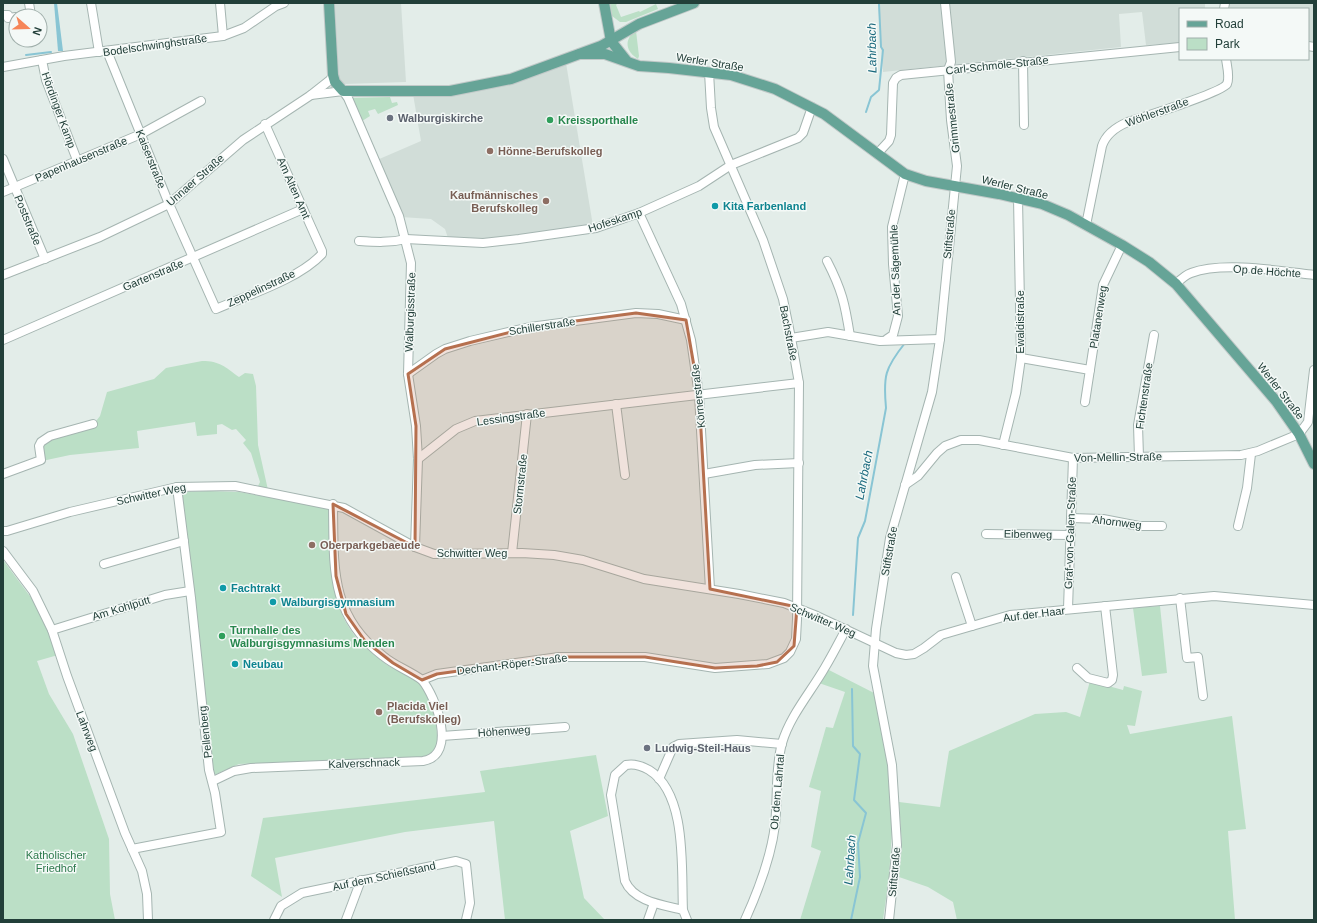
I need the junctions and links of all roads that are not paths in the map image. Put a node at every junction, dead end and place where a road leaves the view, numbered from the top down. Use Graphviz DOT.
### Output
graph roads {
  1 [pos="91,3"];
  2 [pos="220,3"];
  3 [pos="284,3"];
  4 [pos="329,3"];
  5 [pos="604,3"];
  6 [pos="694,3"];
  7 [pos="945,3"];
  8 [pos="606,18"];
  9 [pos="628,31"];
  10 [pos="223,36"];
  11 [pos="611,41"];
  12 [pos="1179,47"];
  13 [pos="103,52"];
  14 [pos="580,54"];
  15 [pos="42,60"];
  16 [pos="1226,60"];
  17 [pos="3,61"];
  18 [pos="1023,61"];
  19 [pos="18,64"];
  20 [pos="631,64"];
  21 [pos="3,67"];
  22 [pos="948,70"];
  23 [pos="709,72"];
  24 [pos="333,75"];
  25 [pos="343,90"];
  26 [pos="312,94"];
  27 [pos="201,102"];
  28 [pos="812,107"];
  29 [pos="265,124"];
  30 [pos="1024,125"];
  31 [pos="141,134"];
  32 [pos="877,154"];
  33 [pos="3,159"];
  34 [pos="77,160"];
  35 [pos="731,165"];
  36 [pos="904,174"];
  37 [pos="955,186"];
  38 [pos="14,187"];
  39 [pos="3,192"];
  40 [pos="1018,198"];
  41 [pos="169,204"];
  42 [pos="303,209"];
  43 [pos="639,213"];
  44 [pos="1086,225"];
  45 [pos="406,239"];
  46 [pos="359,241"];
  47 [pos="1122,245"];
  48 [pos="322,251"];
  49 [pos="192,258"];
  50 [pos="45,259"];
  51 [pos="828,261"];
  52 [pos="1314,274"];
  53 [pos="3,275"];
  54 [pos="1176,284"];
  55 [pos="216,309"];
  56 [pos="686,320"];
  57 [pos="1154,335"];
  58 [pos="850,336"];
  59 [pos="791,338"];
  60 [pos="940,339"];
  61 [pos="3,340"];
  62 [pos="887,340"];
  63 [pos="1021,358"];
  64 [pos="1090,370"];
  65 [pos="1314,370"];
  66 [pos="408,374"];
  67 [pos="799,383"];
  68 [pos="699,395"];
  69 [pos="1085,402"];
  70 [pos="616,404"];
  71 [pos="527,414"];
  72 [pos="93,424"];
  73 [pos="1299,434"];
  74 [pos="1004,446"];
  75 [pos="1251,454"];
  76 [pos="1139,456"];
  77 [pos="1073,458"];
  78 [pos="418,459"];
  79 [pos="799,463"];
  80 [pos="1314,464"];
  81 [pos="3,474"];
  82 [pos="704,474"];
  83 [pos="625,476"];
  84 [pos="905,485"];
  85 [pos="177,487"];
  86 [pos="333,504"];
  87 [pos="1071,518"];
  88 [pos="1162,526"];
  89 [pos="1238,526"];
  90 [pos="3,531"];
  91 [pos="986,534"];
  92 [pos="1070,535"];
  93 [pos="184,542"];
  94 [pos="415,547"];
  95 [pos="3,551"];
  96 [pos="512,553"];
  97 [pos="104,564"];
  98 [pos="956,578"];
  99 [pos="710,589"];
  100 [pos="190,591"];
  101 [pos="1180,598"];
  102 [pos="1314,605"];
  103 [pos="1105,606"];
  104 [pos="797,607"];
  105 [pos="1068,609"];
  106 [pos="972,626"];
  107 [pos="846,629"];
  108 [pos="52,630"];
  109 [pos="874,642"];
  110 [pos="1077,668"];
  111 [pos="422,680"];
  112 [pos="1203,696"];
  113 [pos="566,727"];
  114 [pos="442,736"];
  115 [pos="782,744"];
  116 [pos="659,779"];
  117 [pos="212,781"];
  118 [pos="132,849"];
  119 [pos="361,880"];
  120 [pos="654,903"];
  121 [pos="683,910"];
  122 [pos="148,920"];
  123 [pos="274,920"];
  124 [pos="346,920"];
  125 [pos="466,920"];
  126 [pos="648,920"];
  127 [pos="686,920"];
  128 [pos="745,920"];
  129 [pos="889,920"];
  1 -- 13 [label="street, Kaiserstraße"];
  2 -- 10 [label="street"];
  3 -- 10 [label="street, Bodelschwinghstraße"];
  4 -- 24 [label="main road"];
  5 -- 8 [label="main road"];
  6 -- 9 [label="main road, Werler Straße"];
  7 -- 22 [label="street, Grimmestraße"];
  8 -- 9 [label="main road"];
  8 -- 11 [label="main road"];
  8 -- 14 [label="main road"];
  9 -- 11 [label="main road, Werler Straße"];
  9 -- 20 [label="main road"];
  10 -- 13 [label="street, Bodelschwinghstraße"];
  11 -- 14 [label="main road, Werler Straße"];
  11 -- 20 [label="main road"];
  12 -- 18 [label="street, Carl-Schmöle-Straße"];
  13 -- 15 [label="street, Bodelschwinghstraße"];
  13 -- 31 [label="street, Kaiserstraße"];
  14 -- 20 [label="main road, Werler Straße"];
  14 -- 25 [label="main road, Werler Straße"];
  15 -- 19 [label="street, Bodelschwinghstraße"];
  15 -- 34 [label="street, Hördinger Kamp"];
  16 -- 44 [label="street, Wöhlerstraße"];
  17 -- 19 [label="street, Bodelschwinghstraße"];
  18 -- 22 [label="street, Carl-Schmöle-Straße"];
  18 -- 30 [label="street"];
  19 -- 21 [label="street, Bodelschwinghstraße"];
  20 -- 23 [label="main road, Werler Straße"];
  22 -- 32 [label="street, Carl-Schmöle-Straße"];
  22 -- 37 [label="street, Grimmestraße"];
  23 -- 28 [label="main road, Werler Straße"];
  23 -- 35 [label="street, Bachstraße"];
  24 -- 25 [label="main road"];
  24 -- 26 [label="street, Unnaer Straße"];
  25 -- 26 [label="street, Unnaer Straße"];
  25 -- 45 [label="street, Walburgisstraße"];
  26 -- 29 [label="street, Unnaer Straße"];
  27 -- 31 [label="street, Papenhausenstraße"];
  28 -- 32 [label="main road, Werler Straße"];
  28 -- 35 [label="street, Hofeskamp"];
  29 -- 41 [label="street, Unnaer Straße"];
  29 -- 42 [label="street, Am Alten Amt"];
  31 -- 34 [label="street, Papenhausenstraße"];
  31 -- 41 [label="street, Kaiserstraße"];
  32 -- 36 [label="main road, Werler Straße"];
  33 -- 38 [label="street, Poststraße"];
  34 -- 38 [label="street, Papenhausenstraße"];
  35 -- 43 [label="street, Hofeskamp"];
  35 -- 59 [label="street, Bachstraße"];
  36 -- 37 [label="main road, Werler Straße"];
  36 -- 62 [label="street, An der Sägemühle"];
  37 -- 40 [label="main road, Werler Straße"];
  37 -- 60 [label="street, Stiftstraße"];
  38 -- 39 [label="street, Papenhausenstraße"];
  38 -- 50 [label="street, Poststraße"];
  40 -- 44 [label="main road, Werler Straße"];
  40 -- 63 [label="street, Ewaldistraße"];
  41 -- 49 [label="street, Kaiserstraße"];
  41 -- 50 [label="street, Unnaer Straße"];
  42 -- 48 [label="street, Am Alten Amt"];
  42 -- 49 [label="street, Gartenstraße"];
  43 -- 45 [label="street, Hofeskamp"];
  43 -- 56 [label="street, Körnerstraße"];
  44 -- 47 [label="main road, Werler Straße"];
  45 -- 46 [label="street, Hofeskamp"];
  45 -- 66 [label="street, Walburgisstraße"];
  47 -- 54 [label="main road, Werler Straße"];
  47 -- 64 [label="street, Platanenweg"];
  48 -- 55 [label="street, Zeppelinstraße"];
  49 -- 55 [label="street, Kaiserstraße"];
  49 -- 61 [label="street, Gartenstraße"];
  50 -- 53 [label="street, Unnaer Straße"];
  51 -- 58 [label="street"];
  52 -- 54 [label="street, Op de Höchte"];
  54 -- 73 [label="main road, Werler Straße"];
  56 -- 66 [label="street, Schillerstraße"];
  56 -- 68 [label="street, Körnerstraße"];
  57 -- 76 [label="street, Fichtenstraße"];
  58 -- 59 [label="street"];
  58 -- 62 [label="street"];
  59 -- 67 [label="street, Bachstraße"];
  60 -- 62 [label="street"];
  60 -- 84 [label="street, Stiftstraße"];
  63 -- 64 [label="street"];
  63 -- 74 [label="street, Ewaldistraße"];
  64 -- 69 [label="street, Platanenweg"];
  65 -- 73 [label="street"];
  66 -- 78 [label="street, Walburgisstraße"];
  67 -- 68 [label="street, Lessingstraße"];
  67 -- 79 [label="street, Bachstraße"];
  68 -- 70 [label="street, Lessingstraße"];
  68 -- 82 [label="street, Körnerstraße"];
  70 -- 71 [label="street, Lessingstraße"];
  70 -- 83 [label="street"];
  71 -- 78 [label="street, Lessingstraße"];
  71 -- 96 [label="street, Stormstraße"];
  72 -- 81 [label="street"];
  73 -- 75 [label="street, Von-Mellin-Straße"];
  73 -- 80 [label="main road, Werler Straße"];
  74 -- 77 [label="street, Von-Mellin-Straße"];
  74 -- 84 [label="street, Von-Mellin-Straße"];
  75 -- 76 [label="street, Von-Mellin-Straße"];
  75 -- 89 [label="street"];
  76 -- 77 [label="street, Von-Mellin-Straße"];
  77 -- 87 [label="street, Graf-von-Galen-Straße"];
  78 -- 94 [label="street, Walburgisstraße"];
  79 -- 82 [label="street"];
  79 -- 104 [label="street, Bachstraße"];
  82 -- 99 [label="street, Körnerstraße"];
  84 -- 109 [label="street, Stiftstraße"];
  85 -- 86 [label="street, Schwitter Weg"];
  85 -- 90 [label="street, Schwitter Weg"];
  85 -- 93 [label="street, Pellenberg"];
  86 -- 94 [label="street, Schwitter Weg"];
  86 -- 111 [label="street"];
  87 -- 88 [label="street, Ahornweg"];
  87 -- 92 [label="street, Graf-von-Galen-Straße"];
  91 -- 92 [label="street, Eibenweg"];
  92 -- 105 [label="street, Graf-von-Galen-Straße"];
  93 -- 97 [label="street"];
  93 -- 100 [label="street, Pellenberg"];
  94 -- 96 [label="street, Schwitter Weg"];
  95 -- 108 [label="street, Lahrweg"];
  96 -- 99 [label="street, Schwitter Weg"];
  98 -- 106 [label="street"];
  99 -- 104 [label="street, Schwitter Weg"];
  100 -- 108 [label="street, Am Kohlpütt"];
  100 -- 117 [label="street, Pellenberg"];
  101 -- 102 [label="street, Auf der Haar"];
  101 -- 103 [label="street, Auf der Haar"];
  101 -- 112 [label="street"];
  103 -- 105 [label="street, Auf der Haar"];
  103 -- 110 [label="street"];
  104 -- 107 [label="street, Schwitter Weg"];
  104 -- 111 [label="street, Dechant-Röper-Straße"];
  105 -- 106 [label="street, Auf der Haar"];
  106 -- 109 [label="street, Auf der Haar"];
  107 -- 109 [label="street, Schwitter Weg"];
  107 -- 115 [label="street, Ob dem Lahrtal"];
  108 -- 118 [label="street, Lahrweg"];
  109 -- 129 [label="street, Stiftstraße"];
  111 -- 114 [label="street, Kalverschnack"];
  113 -- 114 [label="street, Höhenweg"];
  114 -- 117 [label="street, Kalverschnack"];
  115 -- 116 [label="street"];
  115 -- 128 [label="street, Ob dem Lahrtal"];
  116 -- 120 [label="street"];
  116 -- 121 [label="street"];
  117 -- 118 [label="street, Pellenberg"];
  118 -- 122 [label="street, Lahrweg"];
  119 -- 123 [label="street, Auf dem Schießstand"];
  119 -- 124 [label="street"];
  119 -- 125 [label="street, Auf dem Schießstand"];
  120 -- 121 [label="street"];
  120 -- 126 [label="street"];
  121 -- 127 [label="street"];
}
